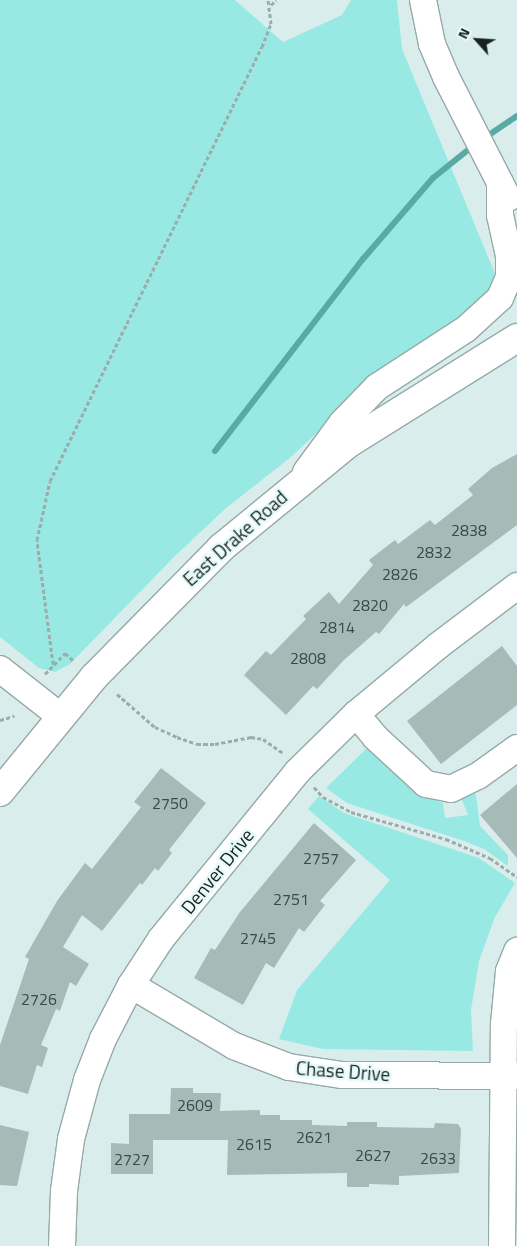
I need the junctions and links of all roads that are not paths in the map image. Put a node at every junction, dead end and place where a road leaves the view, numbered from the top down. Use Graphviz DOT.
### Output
graph roads {
  1 [pos="423,0"];
  2 [pos="495,172"];
  3 [pos="517,214"];
  4 [pos="517,338"];
  5 [pos="298,484"];
  6 [pos="517,586"];
  7 [pos="0,669"];
  8 [pos="356,714"];
  9 [pos="60,716"];
  10 [pos="517,748"];
  11 [pos="0,792"];
  12 [pos="517,951"];
  13 [pos="131,985"];
  14 [pos="510,1076"];
  15 [pos="62,1246"];
  16 [pos="502,1246"];
  1 -- 2 [label="street"];
  2 -- 3 [label="street"];
  2 -- 5 [label="street"];
  4 -- 5 [label="main road, East Drake Road"];
  5 -- 9 [label="main road, East Drake Road"];
  6 -- 8 [label="street, Denver Drive"];
  7 -- 9 [label="street"];
  8 -- 10 [label="street"];
  8 -- 13 [label="street, Denver Drive"];
  9 -- 11 [label="main road, East Drake Road"];
  12 -- 14 [label="street"];
  13 -- 14 [label="street, Chase Drive"];
  13 -- 15 [label="street, Denver Drive"];
  14 -- 16 [label="street"];
}
